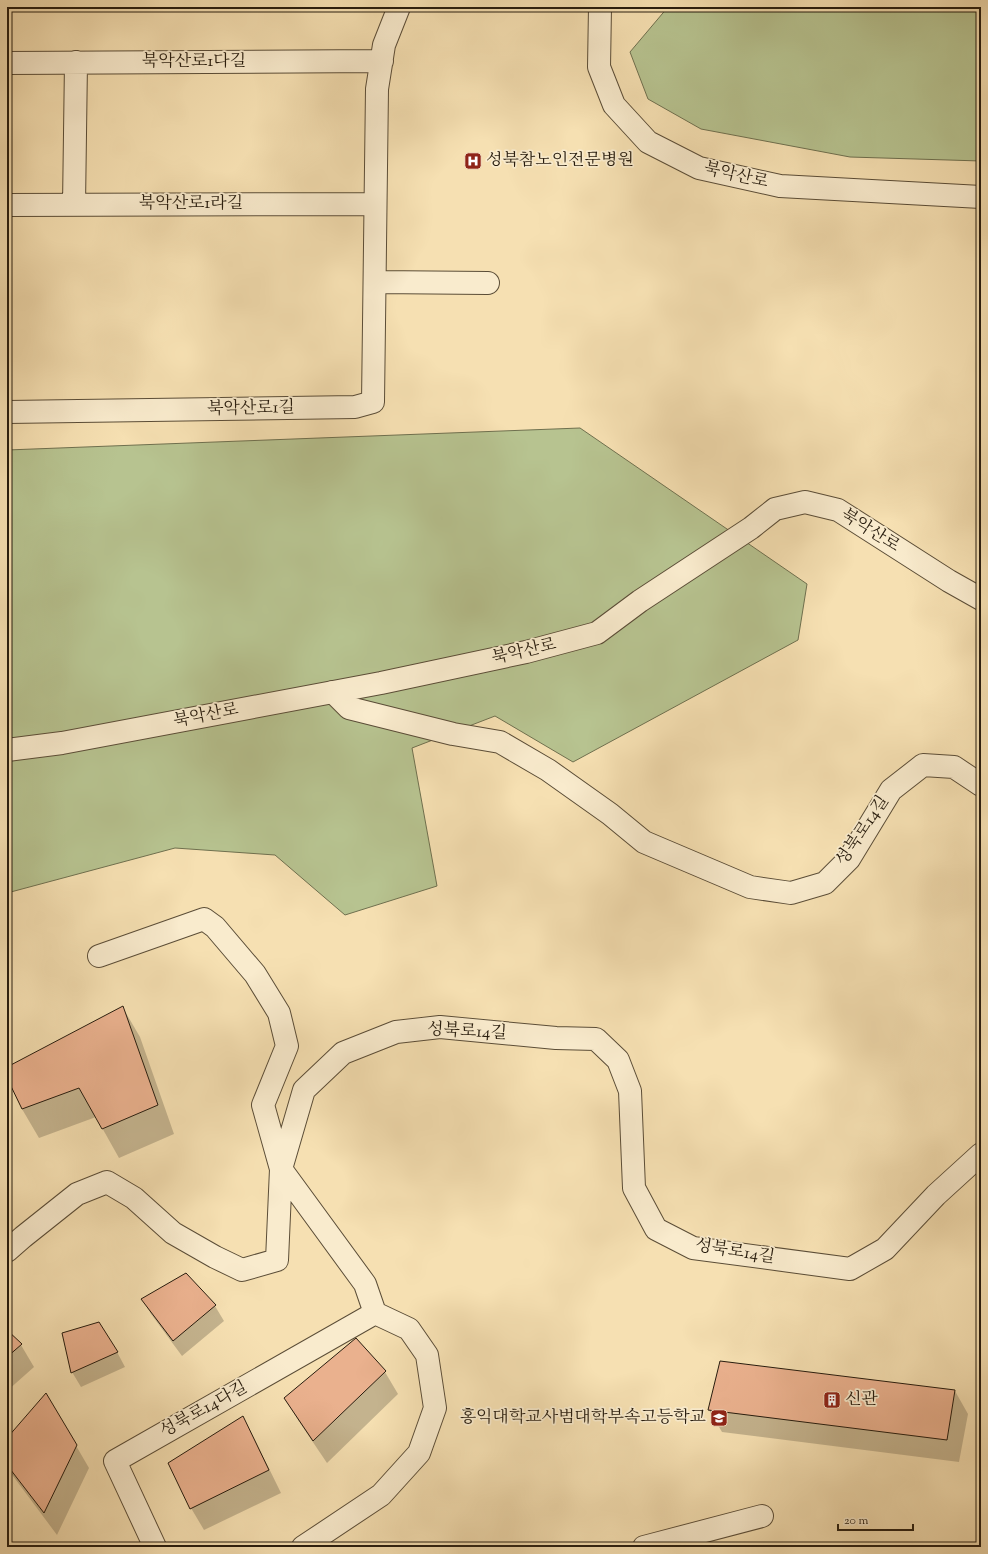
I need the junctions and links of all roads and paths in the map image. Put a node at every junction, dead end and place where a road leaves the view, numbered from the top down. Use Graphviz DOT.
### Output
graph roads {
  1 [pos="399,7"];
  2 [pos="600,7"];
  3 [pos="382,61"];
  4 [pos="76,62"];
  5 [pos="7,63"];
  6 [pos="981,197"];
  7 [pos="375,204"];
  8 [pos="7,205"];
  9 [pos="74,205"];
  10 [pos="374,282"];
  11 [pos="488,284"];
  12 [pos="7,412"];
  13 [pos="981,599"];
  14 [pos="333,692"];
  15 [pos="7,750"];
  16 [pos="981,785"];
  17 [pos="99,956"];
  18 [pos="981,1154"];
  19 [pos="281,1169"];
  20 [pos="7,1252"];
  21 [pos="375,1313"];
  22 [pos="762,1516"];
  23 [pos="155,1547"];
  24 [pos="303,1547"];
  25 [pos="644,1547"];
  1 -- 3 [label="street, 북악산로1길"];
  2 -- 6 [label="street, 북악산로"];
  3 -- 4 [label="street, 북악산로1다길"];
  3 -- 7 [label="street, 북악산로1길"];
  4 -- 5 [label="street, 북악산로1다길"];
  4 -- 9 [label="street"];
  7 -- 9 [label="street, 북악산로1라길"];
  7 -- 10 [label="street, 북악산로1길"];
  8 -- 9 [label="street, 북악산로1라길"];
  10 -- 11 [label="street"];
  10 -- 12 [label="street, 북악산로1길"];
  13 -- 14 [label="street, 북악산로"];
  14 -- 15 [label="street, 북악산로"];
  14 -- 16 [label="street, 성북로14길"];
  17 -- 19 [label="street"];
  18 -- 19 [label="street, 성북로14길"];
  19 -- 20 [label="street"];
  19 -- 21 [label="street"];
  21 -- 23 [label="street, 성북로14다길"];
  21 -- 24 [label="street"];
  22 -- 25 [label="street"];
}
